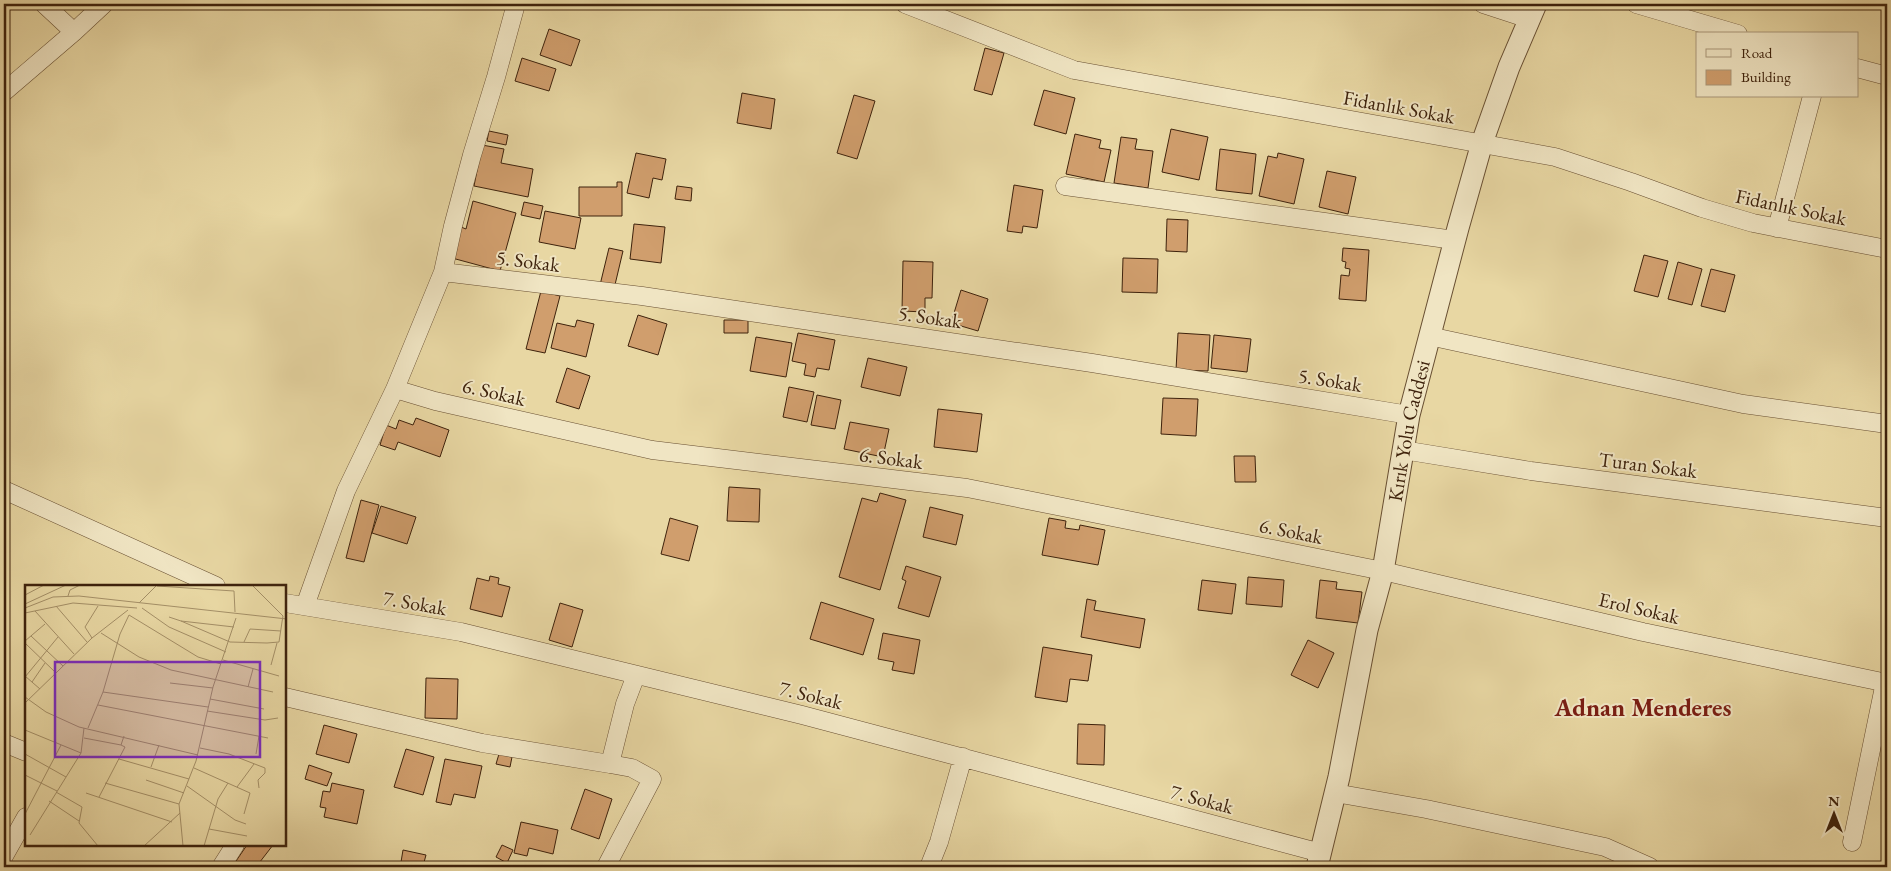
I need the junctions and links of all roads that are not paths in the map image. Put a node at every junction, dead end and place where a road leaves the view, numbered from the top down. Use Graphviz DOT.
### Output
graph roads {
  1 [pos="44,4"];
  2 [pos="104,4"];
  3 [pos="516,4"];
  4 [pos="905,4"];
  5 [pos="1484,4"];
  6 [pos="1636,4"];
  7 [pos="1533,11"];
  8 [pos="74,32"];
  9 [pos="1731,32"];
  10 [pos="1858,68"];
  11 [pos="1887,76"];
  12 [pos="5,90"];
  13 [pos="1811,98"];
  14 [pos="1482,143"];
  15 [pos="1065,186"];
  16 [pos="1777,228"];
  17 [pos="1454,240"];
  18 [pos="1887,249"];
  19 [pos="443,272"];
  20 [pos="1429,336"];
  21 [pos="395,388"];
  22 [pos="1409,415"];
  23 [pos="1887,424"];
  24 [pos="1403,450"];
  25 [pos="4,490"];
  26 [pos="1887,518"];
  27 [pos="1382,571"];
  28 [pos="214,585"];
  29 [pos="286,603"];
  30 [pos="305,606"];
  31 [pos="636,674"];
  32 [pos="1886,682"];
  33 [pos="286,697"];
  34 [pos="4,743"];
  35 [pos="25,752"];
  36 [pos="963,757"];
  37 [pos="610,764"];
  38 [pos="1335,793"];
  39 [pos="25,819"];
  40 [pos="1852,842"];
  41 [pos="234,846"];
  42 [pos="4,856"];
  43 [pos="1319,860"];
  44 [pos="221,867"];
  45 [pos="606,867"];
  46 [pos="929,867"];
  47 [pos="1650,867"];
  1 -- 8 [label="street"];
  2 -- 8 [label="street"];
  3 -- 19 [label="street"];
  4 -- 14 [label="street, Fidanlık Sokak"];
  5 -- 7 [label="street"];
  6 -- 9 [label="street"];
  7 -- 14 [label="street, Kırık Yolu Caddesi"];
  8 -- 12 [label="street"];
  10 -- 11 [label="street"];
  13 -- 16 [label="street"];
  14 -- 16 [label="street, Fidanlık Sokak"];
  14 -- 17 [label="street, Kırık Yolu Caddesi"];
  15 -- 17 [label="street"];
  16 -- 18 [label="street, Fidanlık Sokak"];
  17 -- 20 [label="street, Kırık Yolu Caddesi"];
  19 -- 21 [label="street"];
  19 -- 22 [label="street, 5. Sokak"];
  20 -- 22 [label="street, Kırık Yolu Caddesi"];
  20 -- 23 [label="street"];
  21 -- 27 [label="street, 6. Sokak"];
  21 -- 30 [label="street"];
  22 -- 24 [label="street, Kırık Yolu Caddesi"];
  24 -- 26 [label="street, Turan Sokak"];
  24 -- 27 [label="street, Kırık Yolu Caddesi"];
  25 -- 28 [label="street"];
  27 -- 32 [label="street, Erol Sokak"];
  27 -- 38 [label="street, Kırık Yolu Caddesi"];
  29 -- 30 [label="street, 7. Sokak"];
  30 -- 31 [label="street, 7. Sokak"];
  31 -- 36 [label="street, 7. Sokak"];
  31 -- 37 [label="street"];
  32 -- 40 [label="street"];
  33 -- 37 [label="street"];
  34 -- 35 [label="street"];
  36 -- 43 [label="street, 7. Sokak"];
  36 -- 46 [label="street"];
  37 -- 45 [label="street"];
  38 -- 43 [label="street, Kırık Yolu Caddesi"];
  38 -- 47 [label="street"];
  39 -- 42 [label="street"];
  41 -- 44 [label="street"];
}
